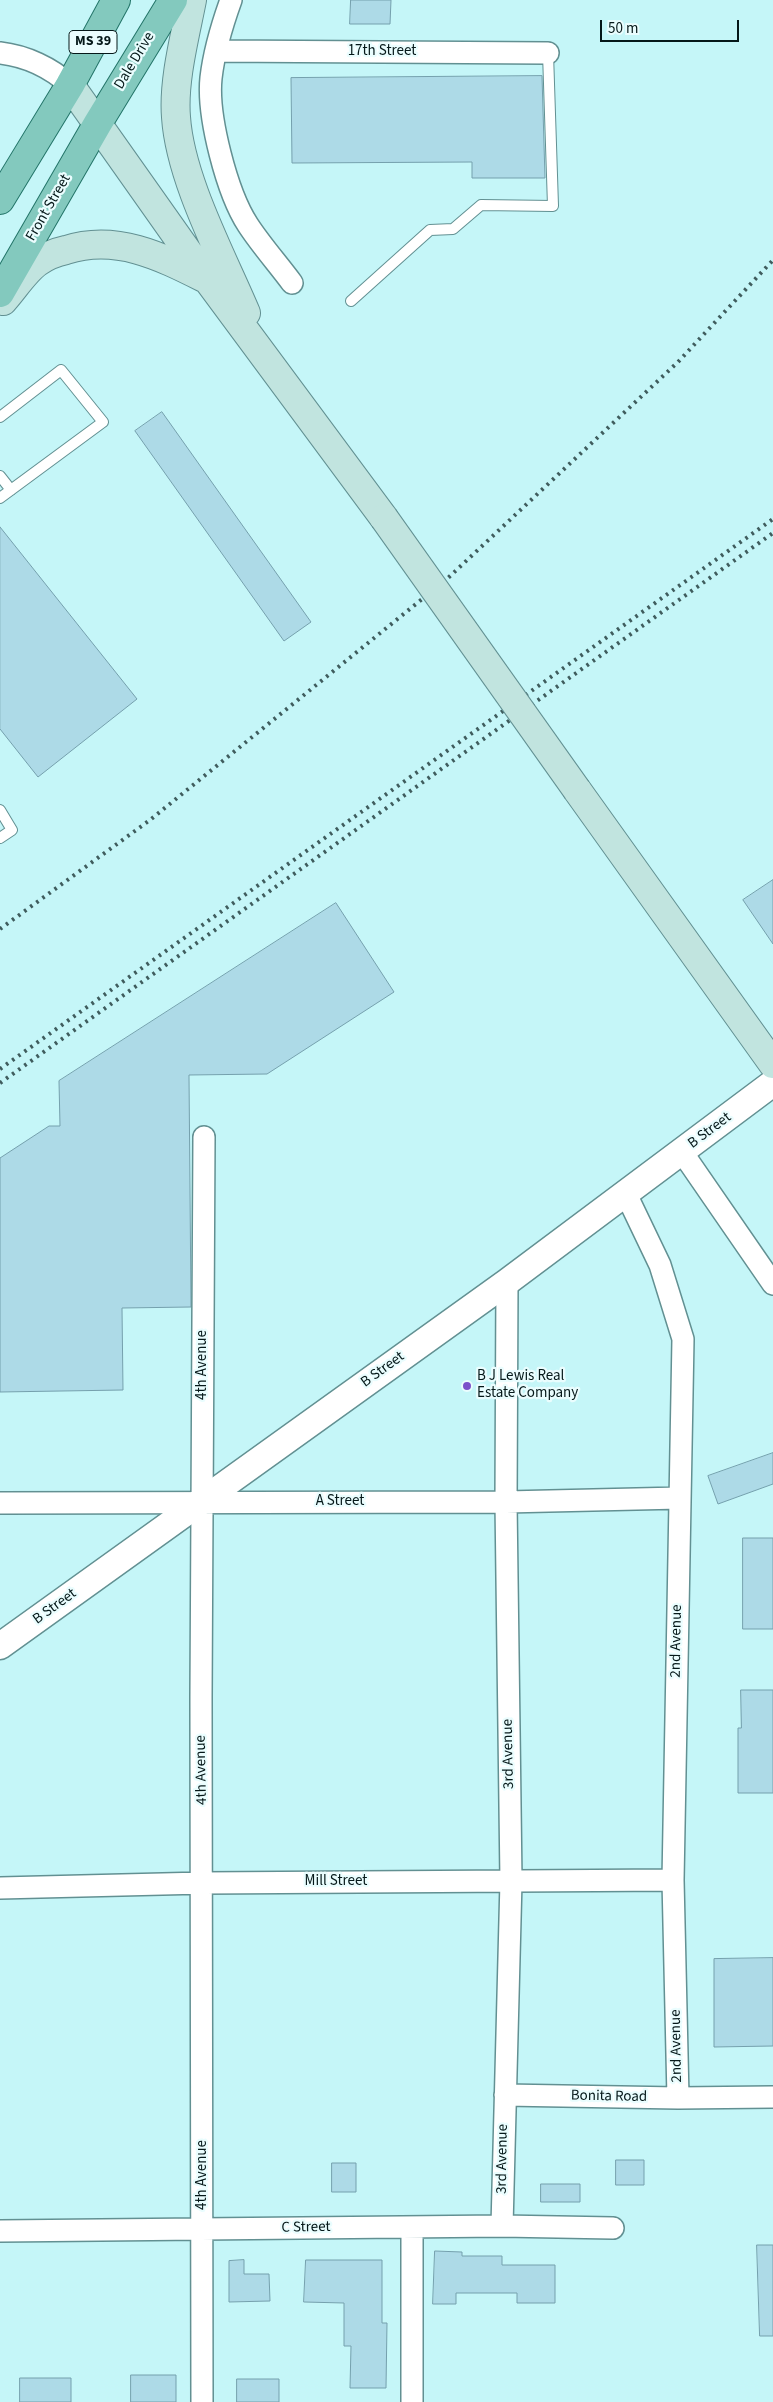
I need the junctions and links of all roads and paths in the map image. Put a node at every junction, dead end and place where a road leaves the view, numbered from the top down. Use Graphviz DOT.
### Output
graph roads {
  1 [pos="116,0"];
  2 [pos="173,0"];
  3 [pos="192,0"];
  4 [pos="231,0"];
  5 [pos="216,51"];
  6 [pos="0,53"];
  7 [pos="548,53"];
  8 [pos="70,85"];
  9 [pos="98,123"];
  10 [pos="0,200"];
  11 [pos="207,279"];
  12 [pos="292,283"];
  13 [pos="0,293"];
  14 [pos="351,301"];
  15 [pos="0,304"];
  16 [pos="262,352"];
  17 [pos="0,417"];
  18 [pos="0,476"];
  19 [pos="11,490"];
  20 [pos="0,498"];
  21 [pos="0,810"];
  22 [pos="0,838"];
  23 [pos="773,1064"];
  24 [pos="768,1087"];
  25 [pos="204,1137"];
  26 [pos="682,1152"];
  27 [pos="626,1194"];
  28 [pos="507,1282"];
  29 [pos="773,1284"];
  30 [pos="680,1498"];
  31 [pos="202,1501"];
  32 [pos="506,1502"];
  33 [pos="0,1503"];
  34 [pos="0,1646"];
  35 [pos="673,1880"];
  36 [pos="511,1881"];
  37 [pos="203,1883"];
  38 [pos="0,1888"];
  39 [pos="505,2095"];
  40 [pos="773,2097"];
  41 [pos="678,2098"];
  42 [pos="502,2226"];
  43 [pos="412,2227"];
  44 [pos="613,2228"];
  45 [pos="203,2230"];
  46 [pos="0,2231"];
  47 [pos="202,2402"];
  48 [pos="412,2402"];
  1 -- 8 [label="main road, MS 39"];
  2 -- 9 [label="main road, Dale Drive"];
  3 -- 16 [label="main road"];
  4 -- 5 [label="street"];
  5 -- 7 [label="street, 17th Street"];
  5 -- 12 [label="street"];
  6 -- 8 [label="street"];
  7 -- 14 [label="lane"];
  8 -- 9 [label="main road"];
  8 -- 10 [label="main road"];
  9 -- 11 [label="main road"];
  9 -- 13 [label="main road, Front Street"];
  11 -- 15 [label="main road"];
  11 -- 16 [label="main road"];
  16 -- 23 [label="main road, bridge"];
  17 -- 19 [label="lane"];
  18 -- 19 [label="lane"];
  19 -- 20 [label="lane"];
  21 -- 22 [label="lane"];
  24 -- 26 [label="street, B Street"];
  25 -- 31 [label="street, 4th Avenue"];
  26 -- 27 [label="street, B Street"];
  26 -- 29 [label="street"];
  27 -- 28 [label="street, B Street"];
  27 -- 30 [label="street, 2nd Avenue"];
  28 -- 31 [label="street, B Street"];
  28 -- 32 [label="street, 3rd Avenue"];
  30 -- 32 [label="street, A Street"];
  30 -- 35 [label="street, 2nd Avenue"];
  31 -- 32 [label="street, A Street"];
  31 -- 33 [label="street, A Street"];
  31 -- 34 [label="street, B Street"];
  31 -- 37 [label="street, 4th Avenue"];
  32 -- 36 [label="street, 3rd Avenue"];
  35 -- 36 [label="street, Mill Street"];
  35 -- 41 [label="street, 2nd Avenue"];
  36 -- 37 [label="street, Mill Street"];
  36 -- 39 [label="street, 3rd Avenue"];
  37 -- 38 [label="street, Mill Street"];
  37 -- 45 [label="street, 4th Avenue"];
  39 -- 41 [label="street, Bonita Road"];
  39 -- 42 [label="street, 3rd Avenue"];
  40 -- 41 [label="street, Bonita Road"];
  42 -- 43 [label="street, C Street"];
  42 -- 44 [label="street, C Street"];
  43 -- 45 [label="street, C Street"];
  43 -- 48 [label="street"];
  45 -- 46 [label="street, C Street"];
  45 -- 47 [label="street, 4th Avenue"];
}
